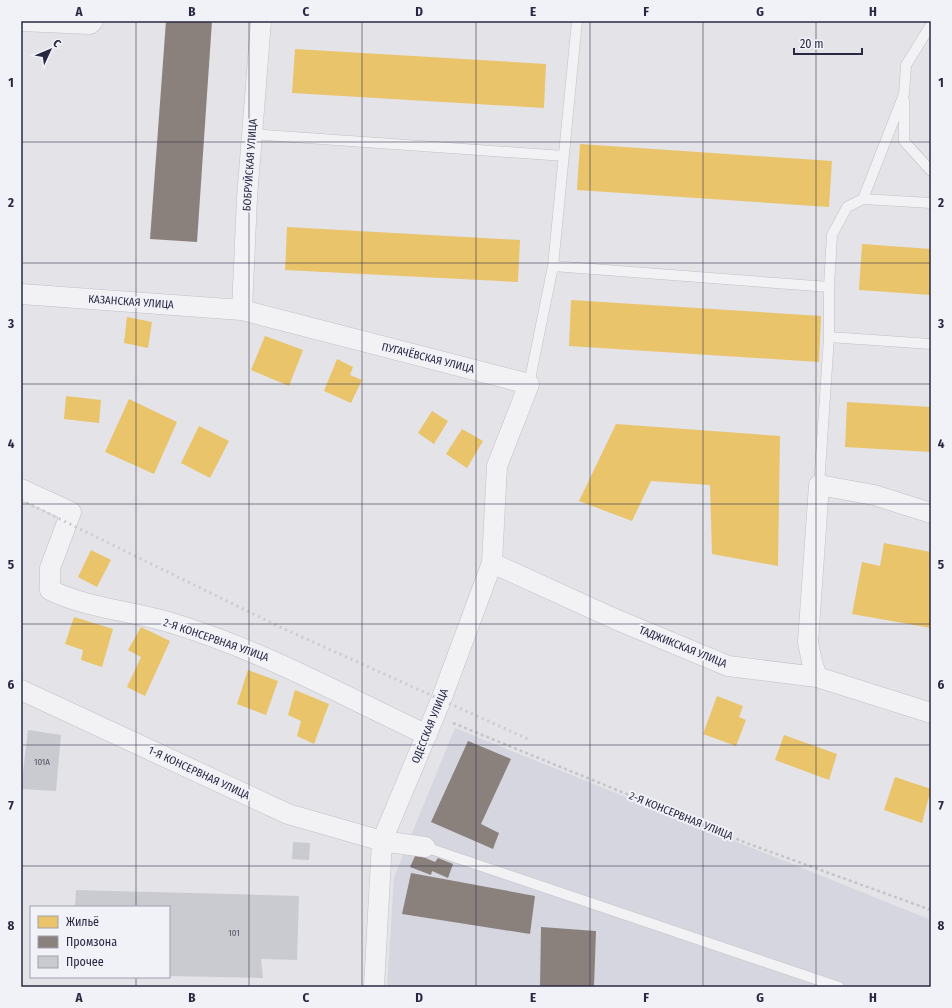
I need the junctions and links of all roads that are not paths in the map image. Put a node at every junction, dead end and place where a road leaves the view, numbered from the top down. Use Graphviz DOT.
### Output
graph roads {
  1 [pos="21,21"];
  2 [pos="93,21"];
  3 [pos="261,21"];
  4 [pos="577,21"];
  5 [pos="931,24"];
  6 [pos="904,94"];
  7 [pos="252,134"];
  8 [pos="564,156"];
  9 [pos="931,171"];
  10 [pos="863,199"];
  11 [pos="931,203"];
  12 [pos="553,266"];
  13 [pos="829,287"];
  14 [pos="21,294"];
  15 [pos="242,310"];
  16 [pos="829,337"];
  17 [pos="931,344"];
  18 [pos="529,384"];
  19 [pos="820,485"];
  20 [pos="21,489"];
  21 [pos="931,514"];
  22 [pos="492,563"];
  23 [pos="817,677"];
  24 [pos="21,690"];
  25 [pos="931,713"];
  26 [pos="427,735"];
  27 [pos="382,841"];
  28 [pos="425,847"];
  29 [pos="374,987"];
  30 [pos="839,987"];
  1 -- 2 [label="street"];
  3 -- 7 [label="street, БОБРУЙСКАЯ УЛИЦА"];
  4 -- 8 [label="lane"];
  5 -- 6 [label="lane"];
  6 -- 9 [label="lane"];
  6 -- 10 [label="lane"];
  7 -- 8 [label="lane"];
  7 -- 15 [label="street, БОБРУЙСКАЯ УЛИЦА"];
  8 -- 12 [label="lane"];
  10 -- 11 [label="lane"];
  10 -- 13 [label="lane"];
  12 -- 13 [label="lane"];
  12 -- 18 [label="lane"];
  13 -- 16 [label="lane"];
  14 -- 15 [label="street, КАЗАНСКАЯ УЛИЦА"];
  15 -- 18 [label="street, ПУГАЧЁВСКАЯ УЛИЦА"];
  16 -- 17 [label="lane"];
  16 -- 19 [label="lane"];
  18 -- 22 [label="street, ОДЕССКАЯ УЛИЦА"];
  19 -- 21 [label="street"];
  19 -- 23 [label="street"];
  20 -- 26 [label="street, 2-Я КОНСЕРВНАЯ УЛИЦА"];
  22 -- 23 [label="street, ТАДЖИКСКАЯ УЛИЦА"];
  22 -- 26 [label="street, ОДЕССКАЯ УЛИЦА"];
  23 -- 25 [label="street, ТАДЖИКСКАЯ УЛИЦА"];
  24 -- 27 [label="street, 1-Я КОНСЕРВНАЯ УЛИЦА"];
  26 -- 27 [label="street, ОДЕССКАЯ УЛИЦА"];
  27 -- 28 [label="street, 1-Я КОНСЕРВНАЯ УЛИЦА"];
  27 -- 29 [label="street, ОДЕССКАЯ УЛИЦА"];
  28 -- 30 [label="lane"];
}
